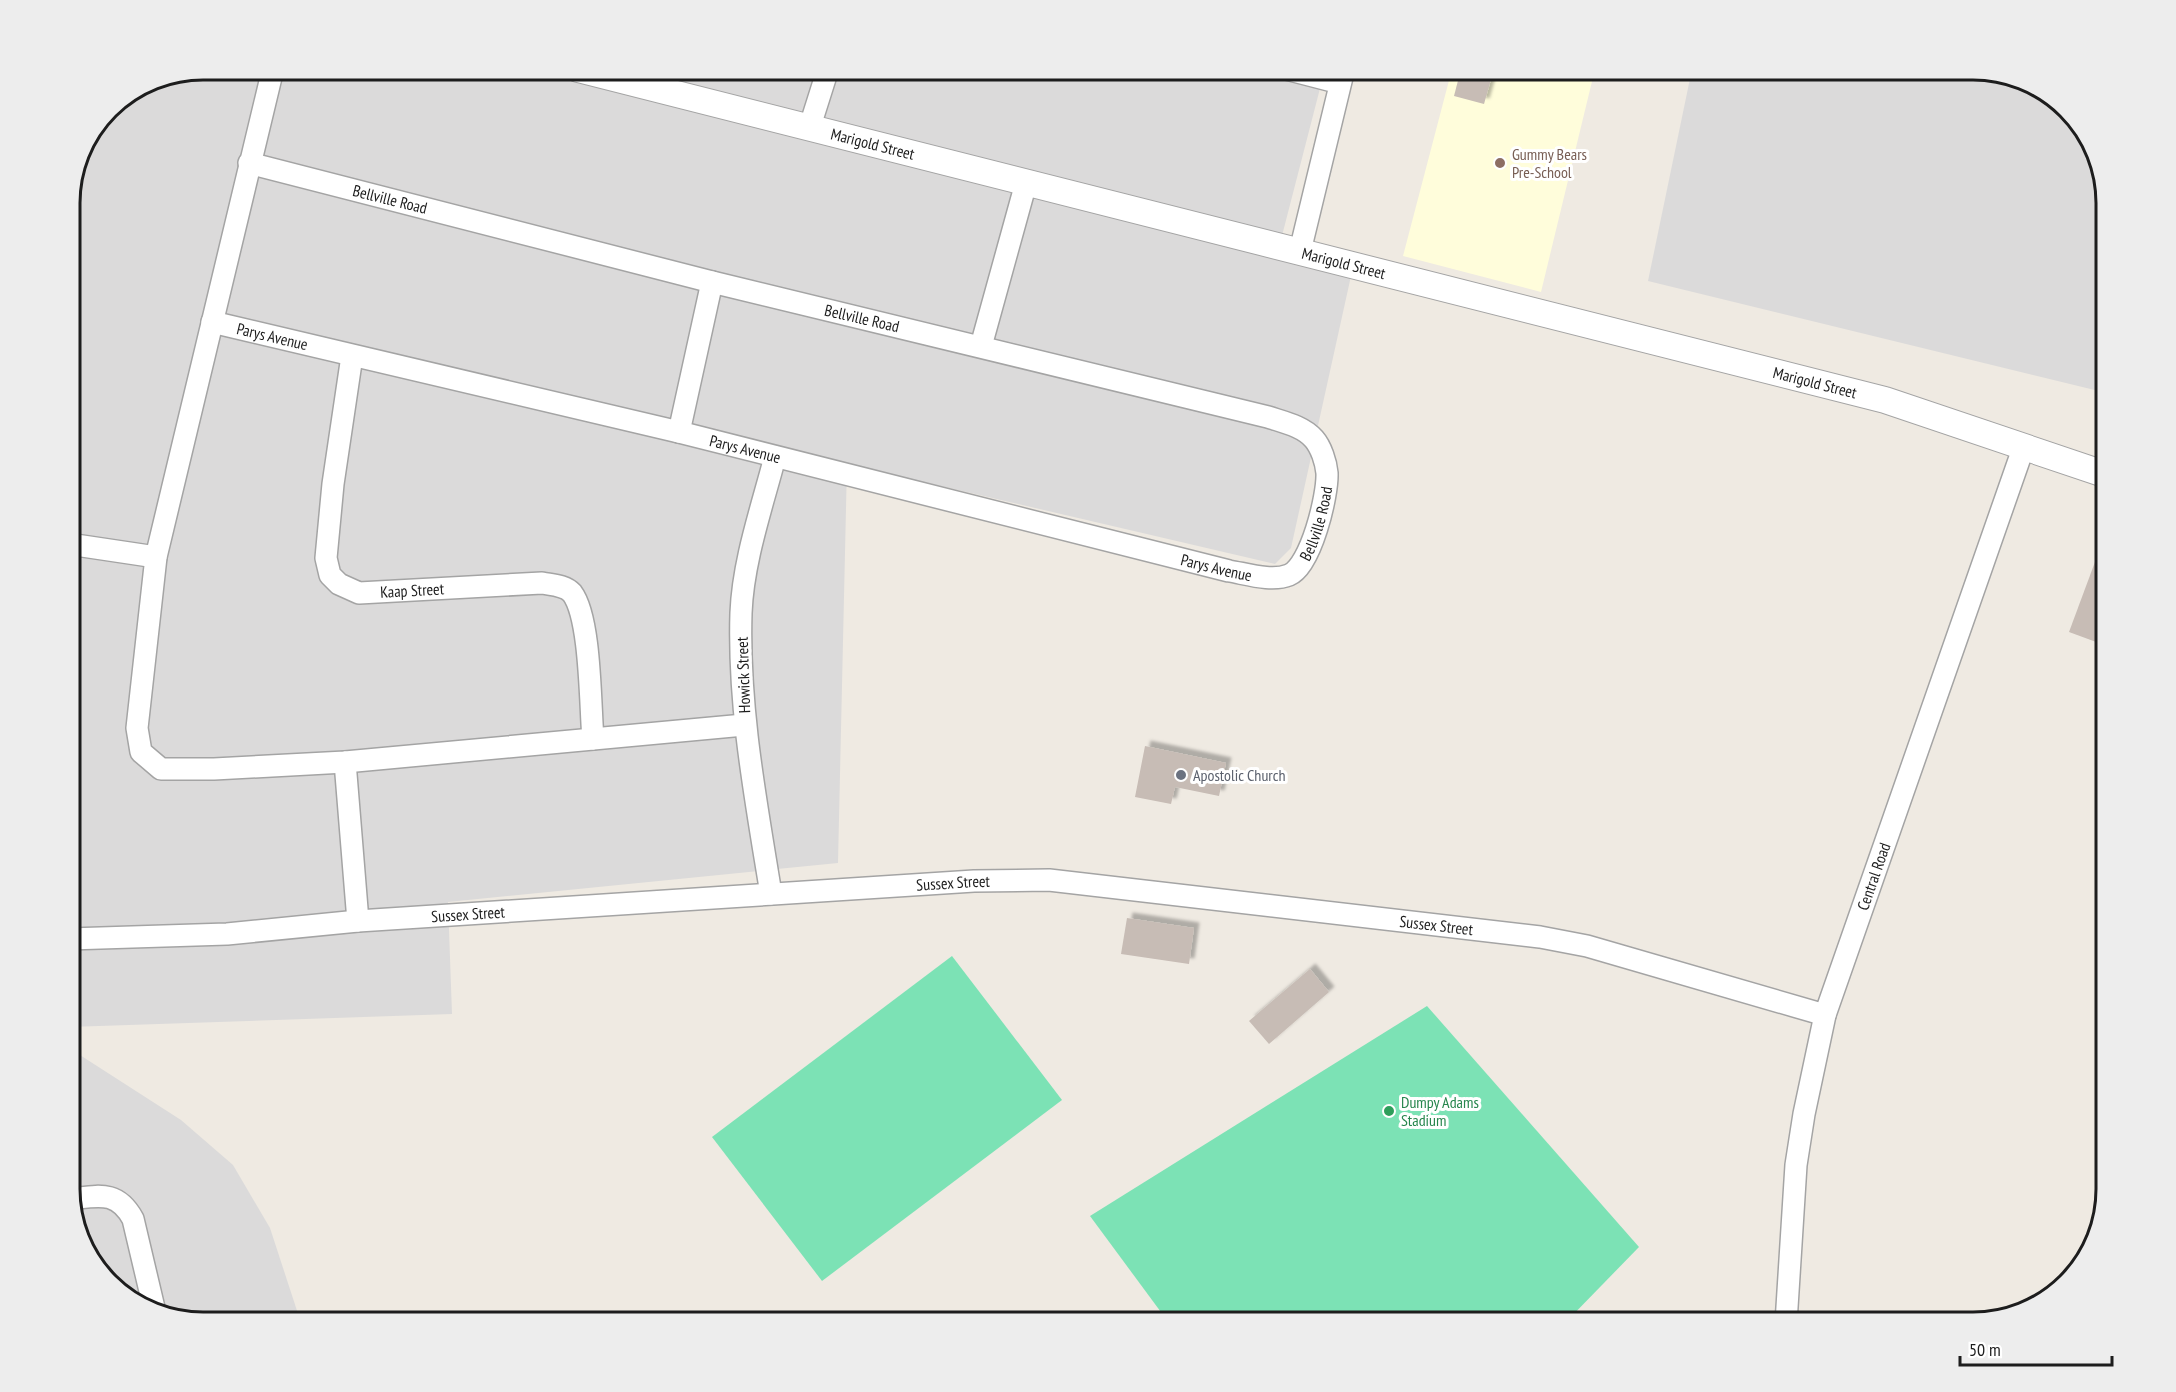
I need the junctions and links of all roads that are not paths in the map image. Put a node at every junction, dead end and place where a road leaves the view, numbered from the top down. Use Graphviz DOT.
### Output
graph roads {
  1 [pos="270,79"];
  2 [pos="619,79"];
  3 [pos="825,79"];
  4 [pos="1341,79"];
  5 [pos="810,126"];
  6 [pos="249,163"];
  7 [pos="1026,183"];
  8 [pos="1300,251"];
  9 [pos="712,282"];
  10 [pos="212,322"];
  11 [pos="981,346"];
  12 [pos="352,356"];
  13 [pos="679,432"];
  14 [pos="2024,446"];
  15 [pos="775,457"];
  16 [pos="2096,471"];
  17 [pos="80,546"];
  18 [pos="156,557"];
  19 [pos="1276,578"];
  20 [pos="744,725"];
  21 [pos="593,739"];
  22 [pos="345,762"];
  23 [pos="771,894"];
  24 [pos="358,921"];
  25 [pos="80,939"];
  26 [pos="1825,1015"];
  27 [pos="80,1198"];
  28 [pos="152,1301"];
  29 [pos="1787,1312"];
  1 -- 6 [label="street"];
  2 -- 5 [label="street, Marigold Street"];
  3 -- 5 [label="street"];
  4 -- 8 [label="street"];
  5 -- 7 [label="street, Marigold Street"];
  6 -- 9 [label="street, Bellville Road"];
  6 -- 10 [label="street"];
  7 -- 8 [label="street, Marigold Street"];
  7 -- 11 [label="street"];
  8 -- 14 [label="street, Marigold Street"];
  9 -- 11 [label="street, Bellville Road"];
  9 -- 13 [label="street"];
  10 -- 12 [label="street, Parys Avenue"];
  10 -- 18 [label="street"];
  11 -- 19 [label="street, Bellville Road"];
  12 -- 13 [label="street, Parys Avenue"];
  12 -- 21 [label="street, Kaap Street"];
  13 -- 15 [label="street, Parys Avenue"];
  14 -- 16 [label="street, Marigold Street"];
  14 -- 26 [label="street, Central Road"];
  15 -- 19 [label="street, Parys Avenue"];
  15 -- 20 [label="street, Howick Street"];
  17 -- 18 [label="street"];
  18 -- 22 [label="street"];
  20 -- 21 [label="street"];
  20 -- 23 [label="street, Howick Street"];
  21 -- 22 [label="street"];
  22 -- 24 [label="street"];
  23 -- 24 [label="street, Sussex Street"];
  23 -- 26 [label="street, Sussex Street"];
  24 -- 25 [label="street, Sussex Street"];
  26 -- 29 [label="street, Central Road"];
  27 -- 28 [label="street"];
}
